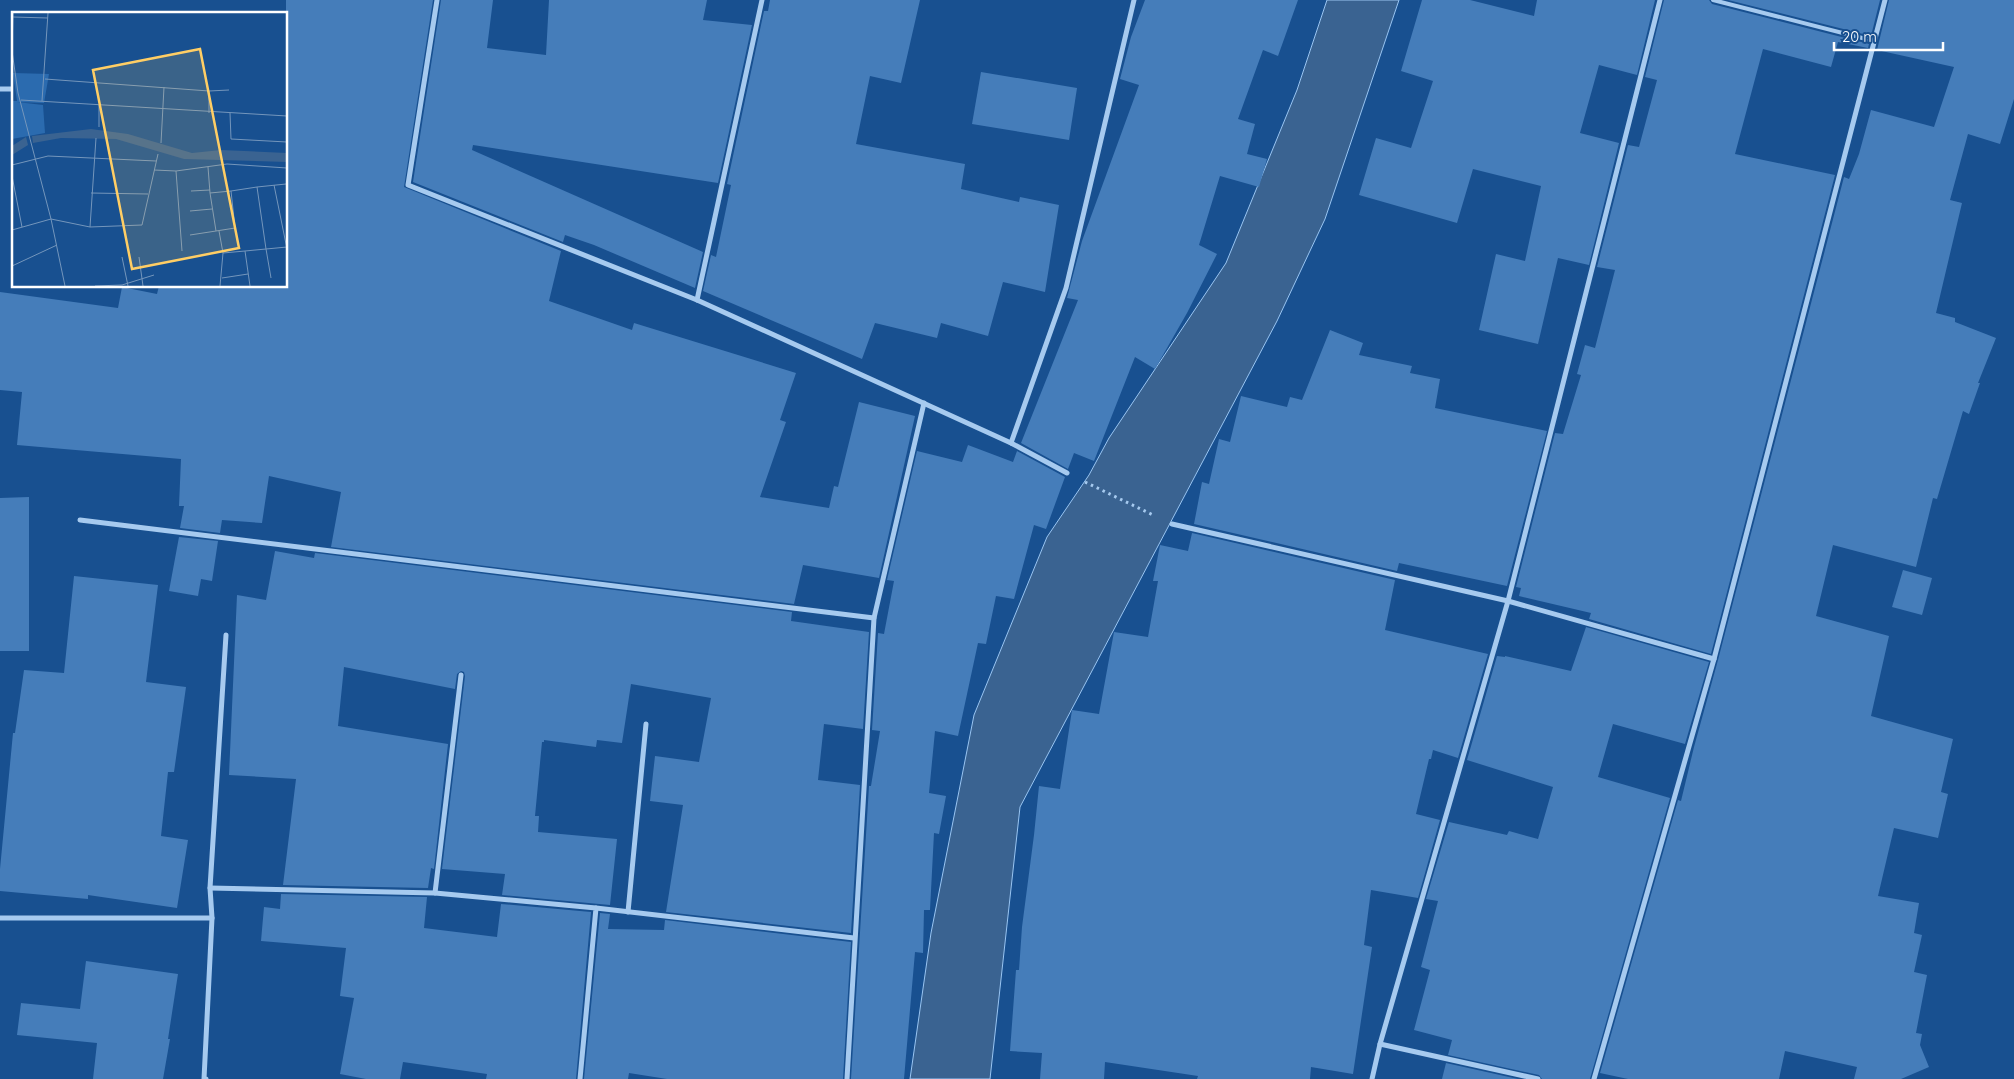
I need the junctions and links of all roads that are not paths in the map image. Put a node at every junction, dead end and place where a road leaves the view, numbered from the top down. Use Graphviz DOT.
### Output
graph roads {
  1 [pos="437,0"];
  2 [pos="762,0"];
  3 [pos="1134,0"];
  4 [pos="1660,0"];
  5 [pos="1713,0"];
  6 [pos="1885,0"];
  7 [pos="1874,41"];
  8 [pos="697,300"];
  9 [pos="924,403"];
  10 [pos="1011,443"];
  11 [pos="1067,474"];
  12 [pos="80,520"];
  13 [pos="1172,524"];
  14 [pos="1508,601"];
  15 [pos="874,618"];
  16 [pos="226,635"];
  17 [pos="1714,659"];
  18 [pos="461,675"];
  19 [pos="646,724"];
  20 [pos="210,888"];
  21 [pos="435,893"];
  22 [pos="596,908"];
  23 [pos="628,912"];
  24 [pos="0,918"];
  25 [pos="212,918"];
  26 [pos="854,938"];
  27 [pos="1380,1044"];
  28 [pos="206,1079"];
  29 [pos="580,1079"];
  30 [pos="847,1079"];
  31 [pos="1372,1079"];
  32 [pos="1538,1079"];
  33 [pos="1594,1079"];
  1 -- 8 [label="street"];
  2 -- 8 [label="street"];
  3 -- 10 [label="street"];
  4 -- 14 [label="street"];
  5 -- 7 [label="lane"];
  6 -- 7 [label="street"];
  7 -- 17 [label="street"];
  8 -- 9 [label="street"];
  9 -- 10 [label="street"];
  9 -- 15 [label="street"];
  10 -- 11 [label="street"];
  12 -- 15 [label="street"];
  13 -- 14 [label="street"];
  14 -- 17 [label="street"];
  14 -- 27 [label="street"];
  15 -- 26 [label="street"];
  16 -- 20 [label="street"];
  17 -- 33 [label="street"];
  18 -- 21 [label="street"];
  19 -- 23 [label="street"];
  20 -- 21 [label="street"];
  20 -- 25 [label="street"];
  21 -- 22 [label="street"];
  22 -- 23 [label="street"];
  22 -- 29 [label="street"];
  23 -- 26 [label="street"];
  24 -- 25 [label="street"];
  25 -- 28 [label="street"];
  26 -- 30 [label="street"];
  27 -- 31 [label="street"];
  27 -- 32 [label="street"];
}
